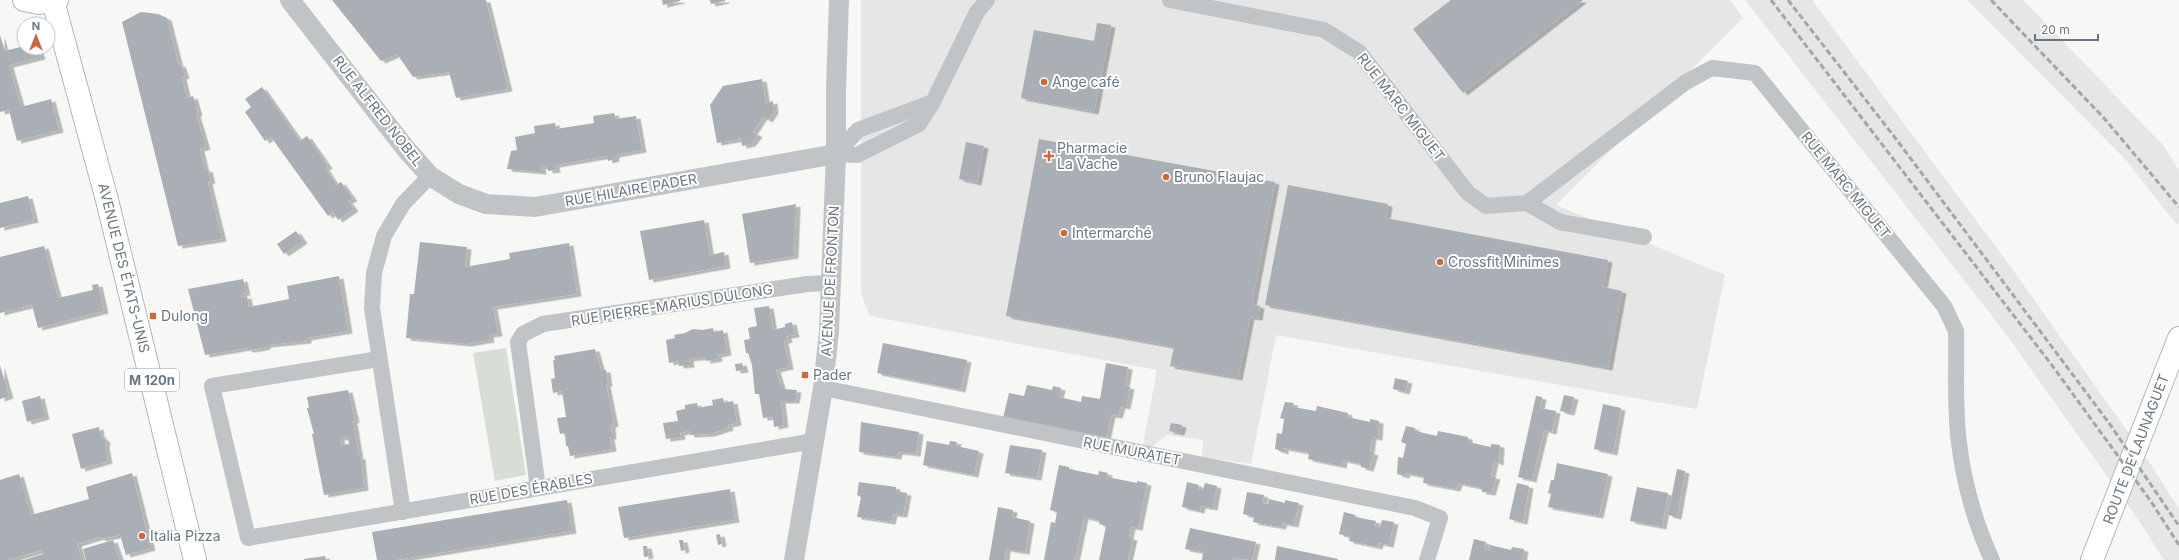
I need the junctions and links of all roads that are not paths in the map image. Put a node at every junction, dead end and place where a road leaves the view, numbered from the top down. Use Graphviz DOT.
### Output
graph roads {
  1 [pos="24,0"];
  2 [pos="290,0"];
  3 [pos="840,0"];
  4 [pos="987,0"];
  5 [pos="1170,0"];
  6 [pos="55,1"];
  7 [pos="933,102"];
  8 [pos="836,154"];
  9 [pos="430,176"];
  10 [pos="1527,203"];
  11 [pos="1644,237"];
  12 [pos="831,283"];
  13 [pos="2179,338"];
  14 [pos="379,359"];
  15 [pos="823,388"];
  16 [pos="814,441"];
  17 [pos="538,488"];
  18 [pos="403,512"];
  19 [pos="195,560"];
  20 [pos="794,560"];
  21 [pos="1427,560"];
  22 [pos="1992,560"];
  23 [pos="2092,560"];
  1 -- 6 [label="main road"];
  2 -- 9 [label="street, RUE ALFRED NOBEL"];
  3 -- 8 [label="street, AVENUE DE FRONTON"];
  4 -- 7 [label="street"];
  5 -- 10 [label="street, RUE MARC MIGUET"];
  6 -- 19 [label="main road, AVENUE DES ÉTATS-UNIS / M 120n"];
  7 -- 8 [label="street"];
  7 -- 8 [label="street"];
  8 -- 9 [label="street, RUE HILAIRE PADER"];
  8 -- 12 [label="street, AVENUE DE FRONTON"];
  9 -- 14 [label="street, RUE ALFRED NOBEL"];
  10 -- 11 [label="street"];
  10 -- 22 [label="street, RUE MARC MIGUET"];
  12 -- 15 [label="street, AVENUE DE FRONTON"];
  12 -- 17 [label="street, RUE PIERRE-MARIUS DULONG"];
  13 -- 23 [label="main road, ROUTE DE LAUNAGUET"];
  14 -- 18 [label="street, RUE ALFRED NOBEL"];
  14 -- 18 [label="street, RUE DES ÉRABLES"];
  15 -- 16 [label="street, AVENUE DE FRONTON"];
  15 -- 21 [label="street, RUE MURATET"];
  16 -- 17 [label="street, RUE DES ÉRABLES"];
  16 -- 20 [label="street, AVENUE DE FRONTON"];
  17 -- 18 [label="street, RUE DES ÉRABLES"];
}
